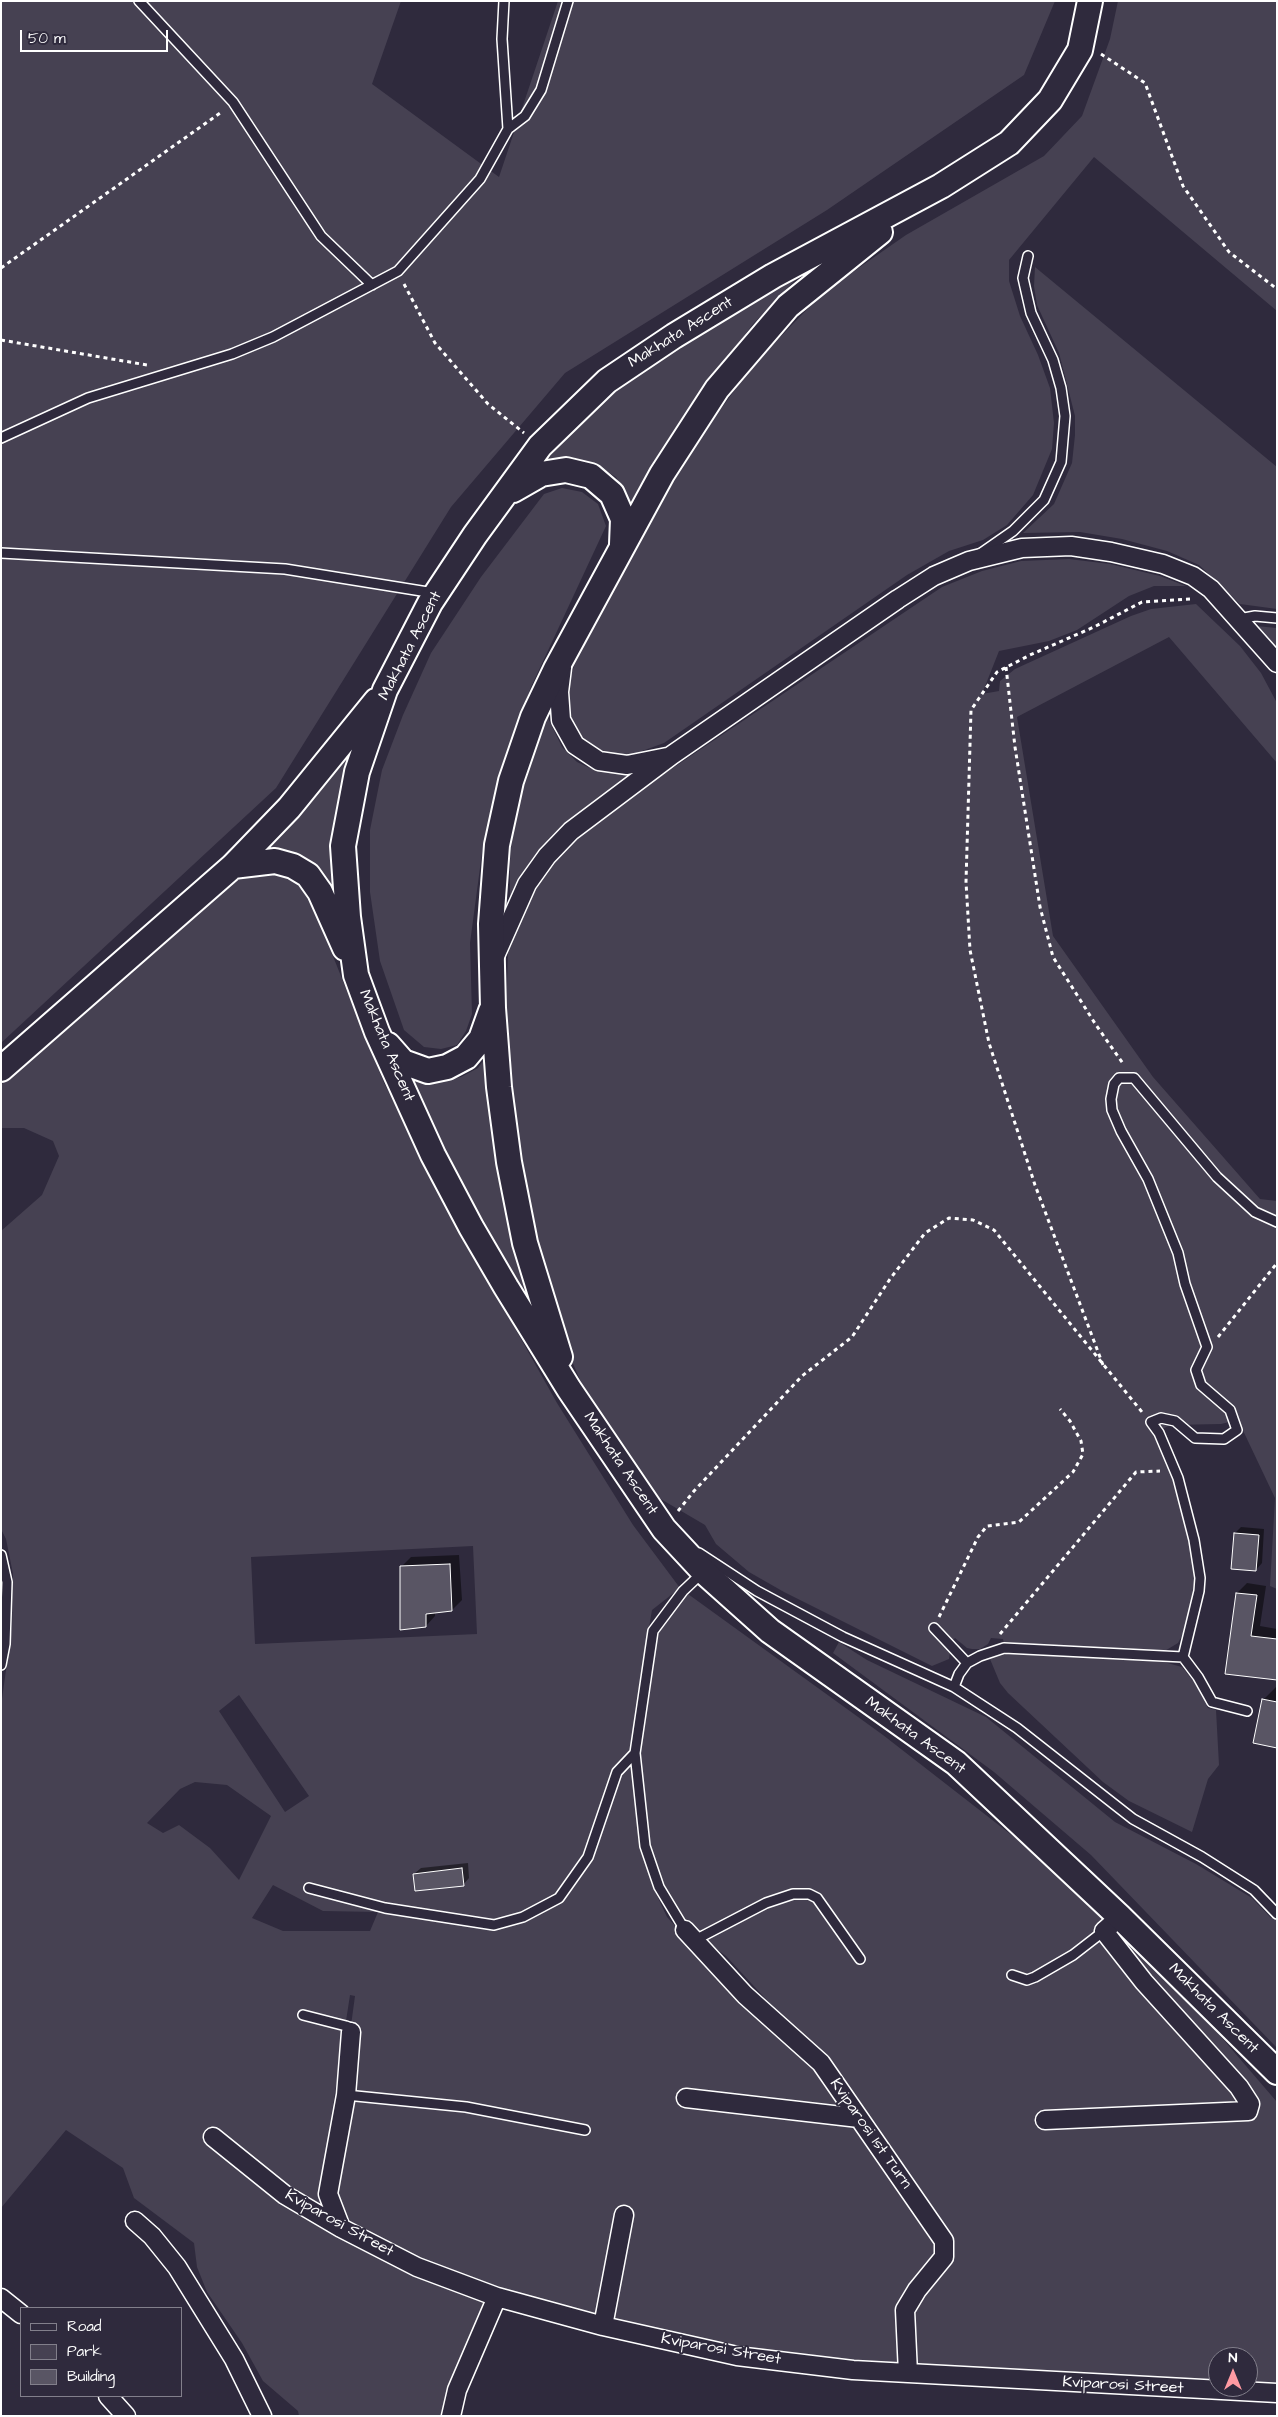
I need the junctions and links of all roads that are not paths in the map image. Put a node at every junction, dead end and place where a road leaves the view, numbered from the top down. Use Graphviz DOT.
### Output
graph roads {
  1 [pos="139,1"];
  2 [pos="504,1"];
  3 [pos="568,1"];
  4 [pos="1090,1"];
  5 [pos="508,129"];
  6 [pos="941,186"];
  7 [pos="1028,256"];
  8 [pos="372,285"];
  9 [pos="1,438"];
  10 [pos="506,494"];
  11 [pos="622,544"];
  12 [pos="1,553"];
  13 [pos="969,561"];
  14 [pos="436,594"];
  15 [pos="1277,618"];
  16 [pos="1240,619"];
  17 [pos="565,652"];
  18 [pos="1277,663"];
  19 [pos="385,690"];
  20 [pos="672,755"];
  21 [pos="233,866"];
  22 [pos="492,963"];
  23 [pos="356,975"];
  24 [pos="493,1008"];
  25 [pos="377,1032"];
  26 [pos="1,1069"];
  27 [pos="1277,1222"];
  28 [pos="569,1389"];
  29 [pos="664,1529"];
  30 [pos="1,1556"];
  31 [pos="704,1572"];
  32 [pos="934,1628"];
  33 [pos="1183,1658"];
  34 [pos="967,1663"];
  35 [pos="1,1666"];
  36 [pos="954,1687"];
  37 [pos="1247,1711"];
  38 [pos="635,1753"];
  39 [pos="309,1888"];
  40 [pos="1277,1914"];
  41 [pos="1112,1924"];
  42 [pos="690,1935"];
  43 [pos="860,1959"];
  44 [pos="1012,1975"];
  45 [pos="303,2015"];
  46 [pos="351,2032"];
  47 [pos="1277,2072"];
  48 [pos="346,2095"];
  49 [pos="686,2098"];
  50 [pos="859,2118"];
  51 [pos="1045,2120"];
  52 [pos="585,2130"];
  53 [pos="213,2137"];
  54 [pos="624,2216"];
  55 [pos="135,2221"];
  56 [pos="341,2228"];
  57 [pos="497,2297"];
  58 [pos="1,2298"];
  59 [pos="20,2313"];
  60 [pos="603,2326"];
  61 [pos="908,2373"];
  62 [pos="1277,2393"];
  63 [pos="109,2397"];
  64 [pos="126,2416"];
  65 [pos="262,2416"];
  66 [pos="451,2416"];
  1 -- 8 [label="lane"];
  2 -- 5 [label="lane"];
  3 -- 5 [label="lane"];
  4 -- 6 [label="main road, Makhata Ascent"];
  5 -- 8 [label="lane"];
  6 -- 10 [label="main road, Makhata Ascent"];
  6 -- 11 [label="main road, Makhata Ascent"];
  7 -- 13 [label="lane"];
  8 -- 9 [label="lane"];
  10 -- 11 [label="main road"];
  10 -- 14 [label="main road, Makhata Ascent"];
  11 -- 17 [label="main road, Makhata Ascent"];
  12 -- 14 [label="lane"];
  13 -- 16 [label="street"];
  13 -- 20 [label="street"];
  14 -- 19 [label="main road, Makhata Ascent"];
  15 -- 16 [label="lane"];
  16 -- 18 [label="street"];
  17 -- 20 [label="street"];
  17 -- 22 [label="main road, Makhata Ascent"];
  19 -- 21 [label="main road"];
  19 -- 23 [label="main road, Makhata Ascent"];
  20 -- 22 [label="street"];
  21 -- 23 [label="main road"];
  21 -- 26 [label="main road"];
  22 -- 24 [label="main road, Makhata Ascent"];
  23 -- 25 [label="main road, Makhata Ascent"];
  24 -- 25 [label="main road"];
  24 -- 28 [label="main road, Makhata Ascent"];
  25 -- 28 [label="main road, Makhata Ascent"];
  27 -- 33 [label="lane"];
  28 -- 29 [label="main road, Makhata Ascent"];
  29 -- 31 [label="main road, Makhata Ascent"];
  29 -- 36 [label="lane"];
  30 -- 35 [label="lane"];
  31 -- 38 [label="lane"];
  31 -- 41 [label="main road, Makhata Ascent"];
  32 -- 34 [label="lane"];
  33 -- 34 [label="lane"];
  33 -- 37 [label="lane"];
  34 -- 36 [label="lane"];
  36 -- 40 [label="lane"];
  38 -- 39 [label="lane"];
  38 -- 42 [label="lane"];
  41 -- 44 [label="lane"];
  41 -- 47 [label="main road, Makhata Ascent"];
  41 -- 51 [label="street"];
  42 -- 43 [label="lane"];
  42 -- 50 [label="street, Kviparosi 1st Turn"];
  45 -- 46 [label="lane"];
  46 -- 48 [label="street"];
  48 -- 52 [label="lane"];
  48 -- 56 [label="street"];
  49 -- 50 [label="street"];
  50 -- 61 [label="street, Kviparosi 1st Turn"];
  53 -- 56 [label="street, Kviparosi Street"];
  54 -- 60 [label="street"];
  55 -- 65 [label="street"];
  56 -- 57 [label="street, Kviparosi Street"];
  57 -- 60 [label="street, Kviparosi Street"];
  57 -- 66 [label="street"];
  58 -- 59 [label="street"];
  60 -- 61 [label="street, Kviparosi Street"];
  61 -- 62 [label="street, Kviparosi Street"];
  63 -- 64 [label="street"];
}
